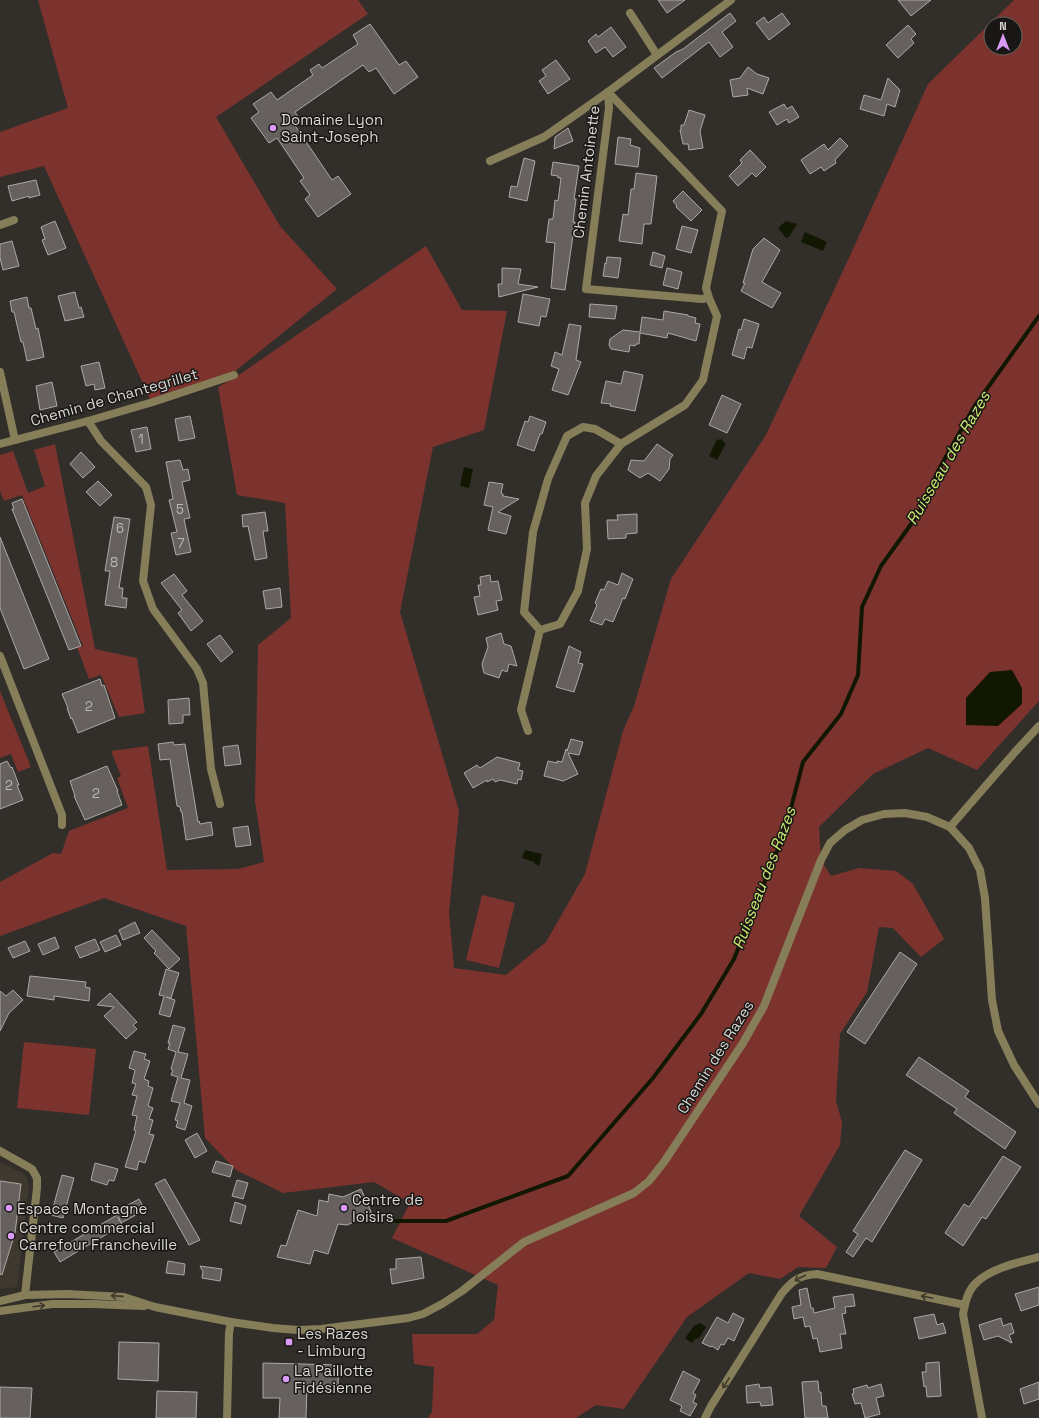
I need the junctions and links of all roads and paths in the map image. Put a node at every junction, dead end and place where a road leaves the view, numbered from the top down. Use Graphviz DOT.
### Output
graph roads {
  1 [pos="731,0"];
  2 [pos="630,13"];
  3 [pos="657,55"];
  4 [pos="608,92"];
  5 [pos="490,161"];
  6 [pos="14,220"];
  7 [pos="0,225"];
  8 [pos="709,298"];
  9 [pos="0,372"];
  10 [pos="234,375"];
  11 [pos="88,421"];
  12 [pos="15,440"];
  13 [pos="0,444"];
  14 [pos="621,444"];
  15 [pos="540,630"];
  16 [pos="0,656"];
  17 [pos="1039,726"];
  18 [pos="528,731"];
  19 [pos="220,804"];
  20 [pos="62,825"];
  21 [pos="950,827"];
  22 [pos="1039,1104"];
  23 [pos="0,1151"];
  24 [pos="1039,1256"];
  25 [pos="25,1295"];
  26 [pos="0,1301"];
  27 [pos="0,1305"];
  28 [pos="965,1305"];
  29 [pos="155,1307"];
  30 [pos="0,1311"];
  31 [pos="232,1322"];
  32 [pos="227,1418"];
  33 [pos="705,1418"];
  34 [pos="982,1418"];
  1 -- 3 [label="street"];
  2 -- 3 [label="street"];
  3 -- 4 [label="street"];
  4 -- 5 [label="street"];
  4 -- 8 [label="street, Chemin Antoinette"];
  4 -- 8 [label="street, Chemin Antoinette"];
  6 -- 7 [label="street"];
  8 -- 14 [label="street, Chemin Antoinette"];
  9 -- 12 [label="street"];
  10 -- 11 [label="street, Chemin de Chantegrillet"];
  11 -- 12 [label="street, Chemin de Chantegrillet"];
  11 -- 19 [label="street"];
  12 -- 13 [label="street, Chemin de Chantegrillet"];
  14 -- 15 [label="street, Chemin Antoinette"];
  14 -- 15 [label="street"];
  15 -- 18 [label="street"];
  16 -- 20 [label="street"];
  17 -- 21 [label="street"];
  21 -- 22 [label="street, Chemin des Razes"];
  21 -- 31 [label="street, Chemin des Razes"];
  23 -- 25 [label="street"];
  24 -- 28 [label="street"];
  25 -- 26 [label="street, Chemin des Razes"];
  25 -- 27 [label="street, Chemin des Razes"];
  29 -- 25 [label="street, Chemin des Razes, one-way"];
  28 -- 33 [label="street, one-way"];
  28 -- 34 [label="street"];
  30 -- 29 [label="street, Chemin des Razes, one-way"];
  29 -- 31 [label="street, Chemin des Razes"];
  31 -- 32 [label="street"];
}
